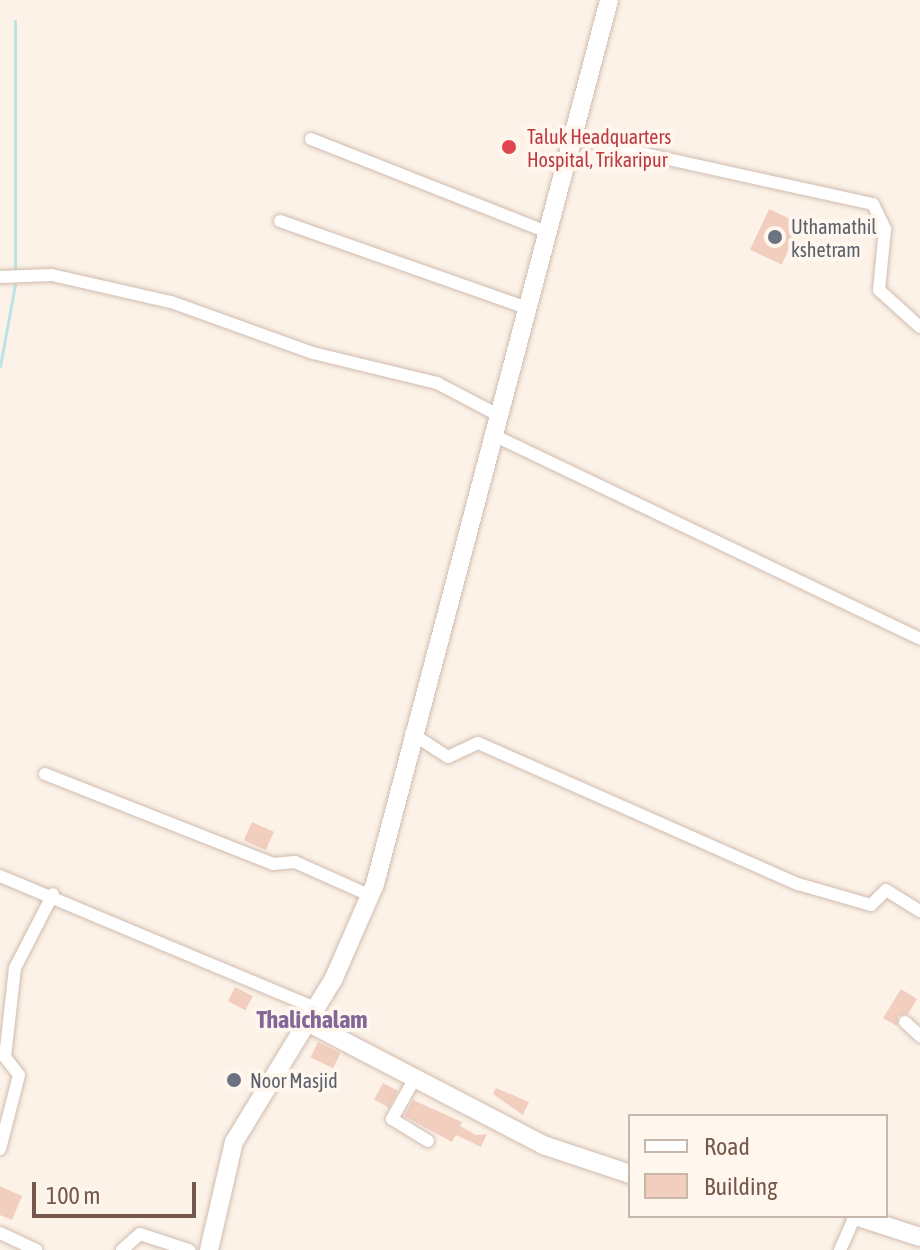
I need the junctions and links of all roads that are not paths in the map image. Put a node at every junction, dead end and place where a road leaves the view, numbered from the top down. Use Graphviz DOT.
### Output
graph roads {
  1 [pos="609,0"];
  2 [pos="568,137"];
  3 [pos="311,139"];
  4 [pos="280,221"];
  5 [pos="545,231"];
  6 [pos="0,277"];
  7 [pos="524,307"];
  8 [pos="920,327"];
  9 [pos="496,414"];
  10 [pos="491,434"];
  11 [pos="920,639"];
  12 [pos="411,733"];
  13 [pos="45,774"];
  14 [pos="0,876"];
  15 [pos="53,894"];
  16 [pos="371,896"];
  17 [pos="920,911"];
  18 [pos="311,1015"];
  19 [pos="905,1022"];
  20 [pos="920,1036"];
  21 [pos="415,1078"];
  22 [pos="428,1141"];
  23 [pos="0,1149"];
  24 [pos="628,1173"];
  25 [pos="854,1218"];
  26 [pos="861,1218"];
  27 [pos="0,1233"];
  28 [pos="920,1237"];
  29 [pos="36,1250"];
  30 [pos="122,1250"];
  31 [pos="189,1250"];
  32 [pos="209,1250"];
  33 [pos="840,1250"];
  1 -- 2 [label="main road"];
  2 -- 5 [label="main road"];
  2 -- 8 [label="street"];
  3 -- 5 [label="street"];
  4 -- 7 [label="street"];
  5 -- 7 [label="main road"];
  6 -- 9 [label="street"];
  7 -- 9 [label="main road"];
  9 -- 10 [label="main road"];
  10 -- 11 [label="street"];
  10 -- 12 [label="main road"];
  12 -- 16 [label="main road"];
  12 -- 17 [label="street"];
  13 -- 16 [label="street"];
  14 -- 15 [label="street"];
  15 -- 18 [label="street"];
  15 -- 23 [label="street"];
  16 -- 18 [label="main road"];
  18 -- 21 [label="main road"];
  18 -- 32 [label="main road"];
  19 -- 20 [label="street"];
  21 -- 22 [label="street"];
  21 -- 24 [label="main road"];
  25 -- 33 [label="street"];
  26 -- 28 [label="main road"];
  27 -- 29 [label="street"];
  30 -- 31 [label="street"];
}
